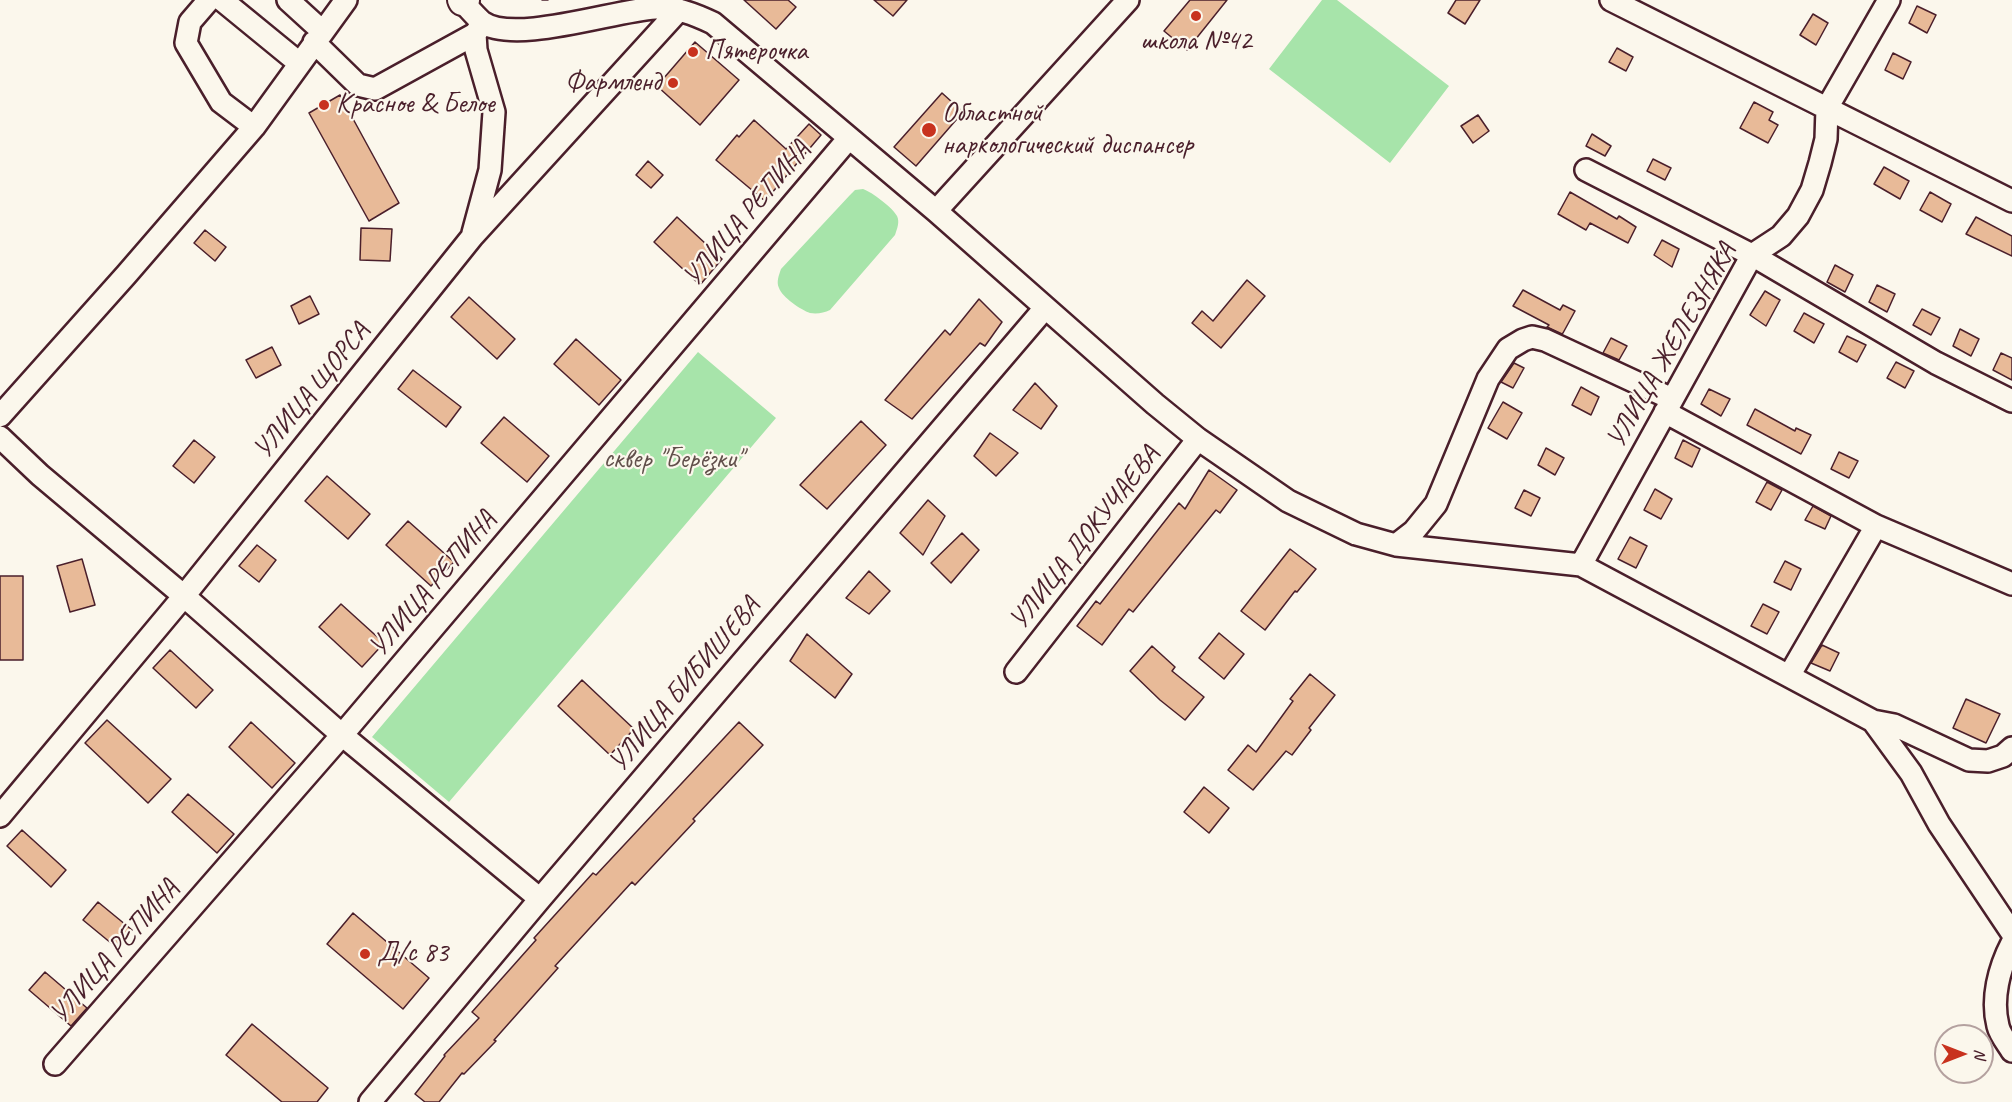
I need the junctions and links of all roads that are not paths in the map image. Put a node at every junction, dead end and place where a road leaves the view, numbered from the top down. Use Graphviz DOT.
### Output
graph roads {
  1 [pos="209,0"];
  2 [pos="222,0"];
  3 [pos="288,0"];
  4 [pos="346,0"];
  5 [pos="1128,0"];
  6 [pos="1889,0"];
  7 [pos="463,1"];
  8 [pos="1616,1"];
  9 [pos="666,6"];
  10 [pos="479,28"];
  11 [pos="318,36"];
  12 [pos="299,63"];
  13 [pos="1827,108"];
  14 [pos="254,127"];
  15 [pos="849,138"];
  16 [pos="1586,170"];
  17 [pos="2012,201"];
  18 [pos="936,211"];
  19 [pos="472,237"];
  20 [pos="1752,255"];
  21 [pos="1045,308"];
  22 [pos="2012,401"];
  23 [pos="1668,406"];
  24 [pos="0,416"];
  25 [pos="0,437"];
  26 [pos="1198,439"];
  27 [pos="1876,526"];
  28 [pos="1396,545"];
  29 [pos="1581,565"];
  30 [pos="2012,584"];
  31 [pos="184,596"];
  32 [pos="1016,672"];
  33 [pos="1789,676"];
  34 [pos="1873,721"];
  35 [pos="342,735"];
  36 [pos="2012,748"];
  37 [pos="0,816"];
  38 [pos="540,899"];
  39 [pos="2012,933"];
  40 [pos="2012,943"];
  41 [pos="2012,1051"];
  42 [pos="55,1064"];
  43 [pos="370,1102"];
  1 -- 14 [label="street"];
  2 -- 12 [label="street"];
  3 -- 11 [label="street"];
  4 -- 11 [label="street"];
  5 -- 18 [label="street"];
  6 -- 13 [label="street, УЛИЦА ЖЕЛЕЗНЯКА"];
  7 -- 10 [label="street"];
  8 -- 13 [label="street"];
  9 -- 10 [label="street"];
  9 -- 15 [label="street"];
  9 -- 19 [label="street, УЛИЦА ЩОРСА"];
  10 -- 11 [label="street"];
  10 -- 19 [label="street"];
  11 -- 12 [label="street"];
  12 -- 14 [label="street"];
  13 -- 17 [label="street"];
  13 -- 20 [label="street, УЛИЦА ЖЕЛЕЗНЯКА"];
  14 -- 24 [label="street"];
  15 -- 18 [label="street"];
  15 -- 35 [label="street, УЛИЦА РЕПИНА"];
  16 -- 20 [label="street"];
  18 -- 21 [label="street"];
  19 -- 31 [label="street, УЛИЦА ЩОРСА"];
  20 -- 22 [label="street"];
  20 -- 23 [label="street, УЛИЦА ЖЕЛЕЗНЯКА"];
  21 -- 26 [label="street"];
  21 -- 38 [label="street, УЛИЦА БИБИШЕВА"];
  23 -- 27 [label="street"];
  23 -- 28 [label="street"];
  23 -- 29 [label="street, УЛИЦА ЖЕЛЕЗНЯКА"];
  25 -- 31 [label="street"];
  26 -- 28 [label="street"];
  26 -- 32 [label="street, УЛИЦА ДОКУЧАЕВА"];
  27 -- 30 [label="street"];
  27 -- 33 [label="street"];
  28 -- 29 [label="street"];
  29 -- 33 [label="street"];
  31 -- 35 [label="street"];
  31 -- 37 [label="street, УЛИЦА ЩОРСА"];
  33 -- 34 [label="street"];
  34 -- 36 [label="street"];
  34 -- 39 [label="street"];
  35 -- 38 [label="street"];
  35 -- 42 [label="street, УЛИЦА РЕПИНА"];
  38 -- 43 [label="street, УЛИЦА БИБИШЕВА"];
  40 -- 41 [label="street"];
}
